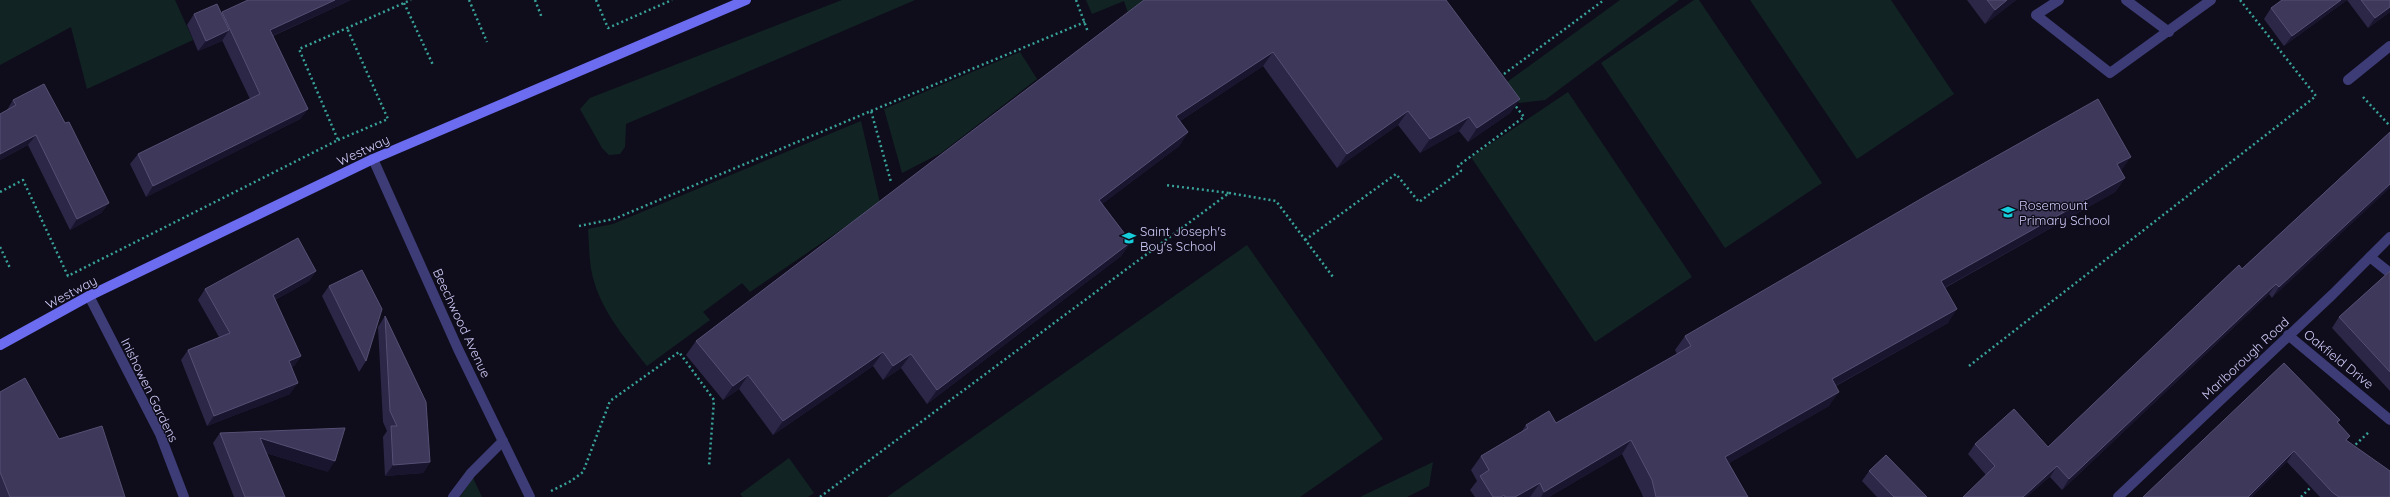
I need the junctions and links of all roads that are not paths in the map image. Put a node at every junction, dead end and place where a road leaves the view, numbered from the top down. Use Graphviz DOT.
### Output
graph roads {
  1 [pos="746,0"];
  2 [pos="2059,0"];
  3 [pos="2126,0"];
  4 [pos="2211,0"];
  5 [pos="2169,32"];
  6 [pos="2390,46"];
  7 [pos="2348,80"];
  8 [pos="373,159"];
  9 [pos="2390,237"];
  10 [pos="2370,256"];
  11 [pos="2390,273"];
  12 [pos="89,296"];
  13 [pos="2288,335"];
  14 [pos="0,345"];
  15 [pos="2388,418"];
  16 [pos="503,441"];
  17 [pos="184,497"];
  18 [pos="453,497"];
  19 [pos="530,497"];
  20 [pos="2118,497"];
  1 -- 8 [label="street, Westway"];
  2 -- 5 [label="street"];
  3 -- 5 [label="street"];
  4 -- 5 [label="street"];
  6 -- 7 [label="street"];
  8 -- 12 [label="street, Westway"];
  8 -- 16 [label="street, Beechwood Avenue"];
  9 -- 10 [label="street, Marlborough Road"];
  10 -- 11 [label="street"];
  10 -- 13 [label="street, Marlborough Road"];
  12 -- 14 [label="street, Westway"];
  12 -- 17 [label="street, Inishowen Gardens"];
  13 -- 15 [label="street, Oakfield Drive"];
  13 -- 20 [label="street, Marlborough Road"];
  16 -- 18 [label="street"];
  16 -- 19 [label="street, Beechwood Avenue"];
}
